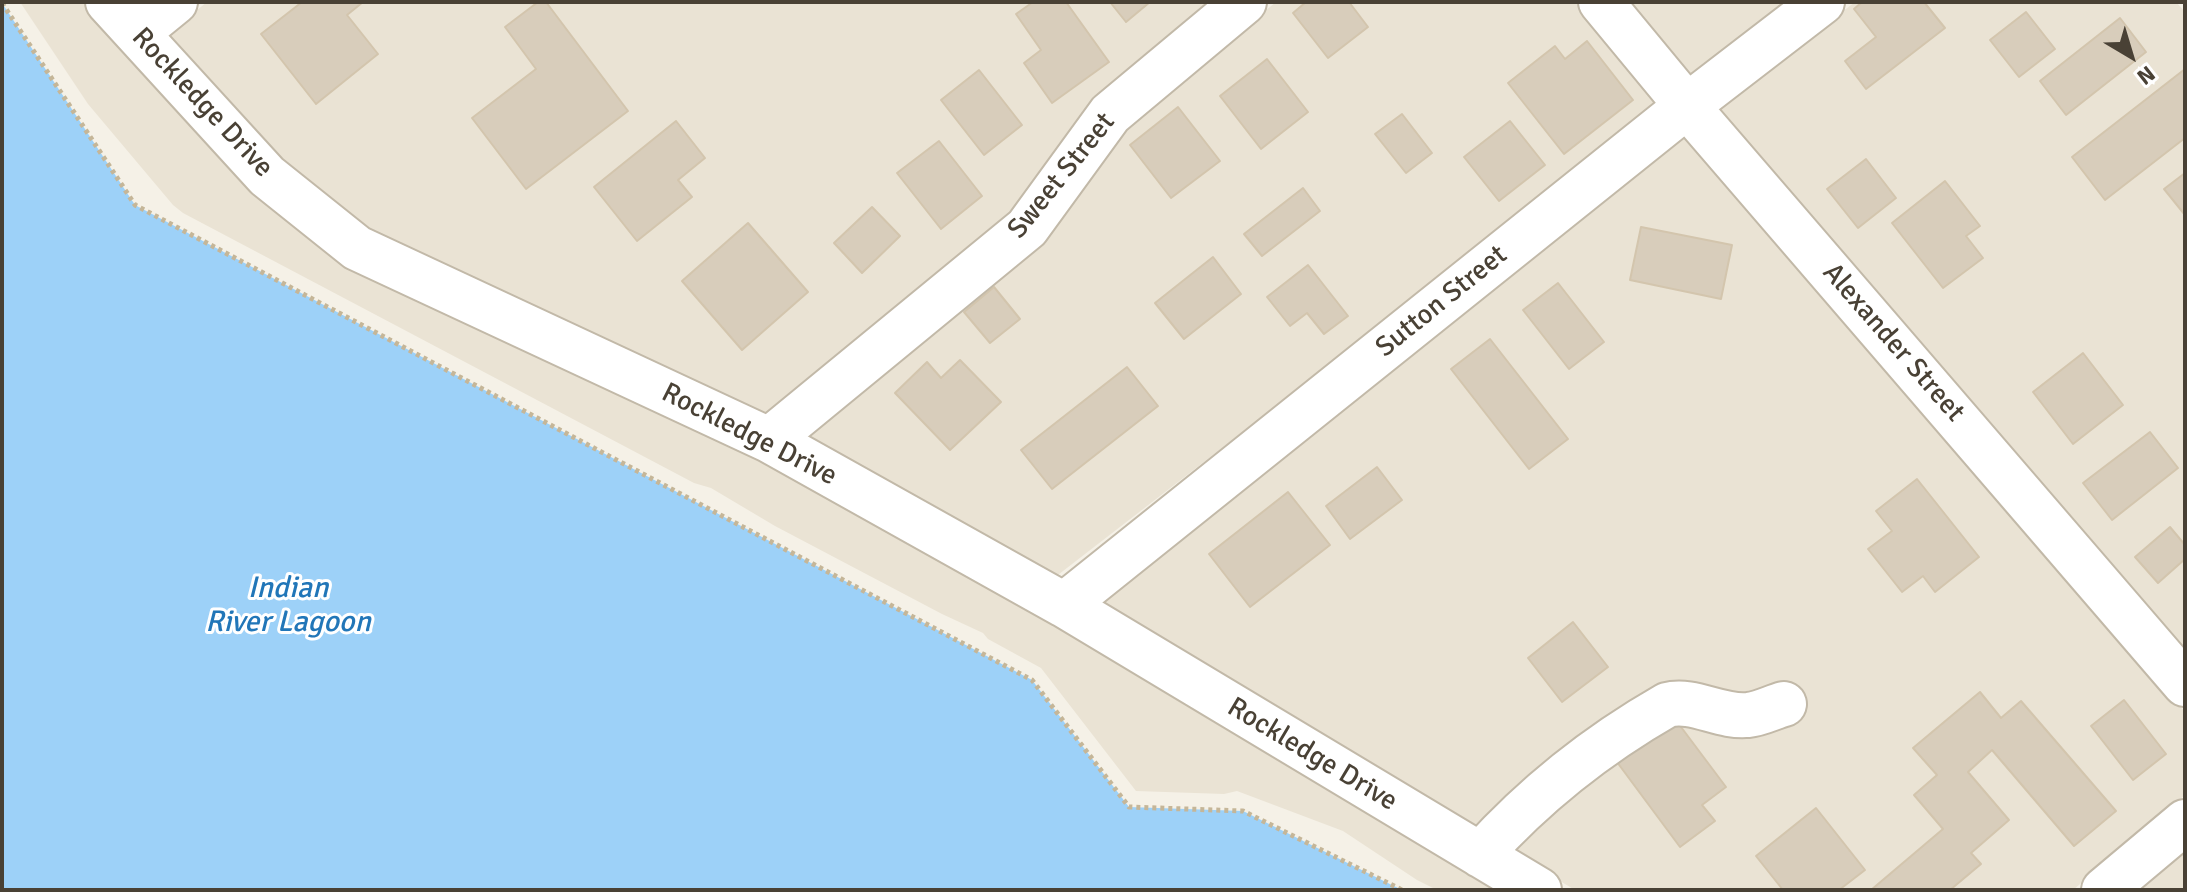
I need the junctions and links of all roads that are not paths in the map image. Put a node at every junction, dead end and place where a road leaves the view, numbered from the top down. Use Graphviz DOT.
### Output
graph roads {
  1 [pos="175,2"];
  2 [pos="1244,2"];
  3 [pos="1601,2"];
  4 [pos="1822,2"];
  5 [pos="123,17"];
  6 [pos="1687,106"];
  7 [pos="769,440"];
  8 [pos="1064,605"];
  9 [pos="2185,684"];
  10 [pos="1784,704"];
  11 [pos="2185,822"];
  12 [pos="1480,855"];
  13 [pos="1539,890"];
  14 [pos="2104,890"];
  1 -- 5 [label="street"];
  2 -- 7 [label="street, Sweet Street"];
  3 -- 6 [label="street, Alexander Street"];
  4 -- 6 [label="street, Sutton Street"];
  5 -- 7 [label="street, Rockledge Drive"];
  6 -- 8 [label="street, Sutton Street"];
  6 -- 9 [label="street, Alexander Street"];
  7 -- 8 [label="street, Rockledge Drive"];
  8 -- 12 [label="street, Rockledge Drive"];
  10 -- 12 [label="street"];
  11 -- 14 [label="street"];
  12 -- 13 [label="street, Rockledge Drive"];
}
